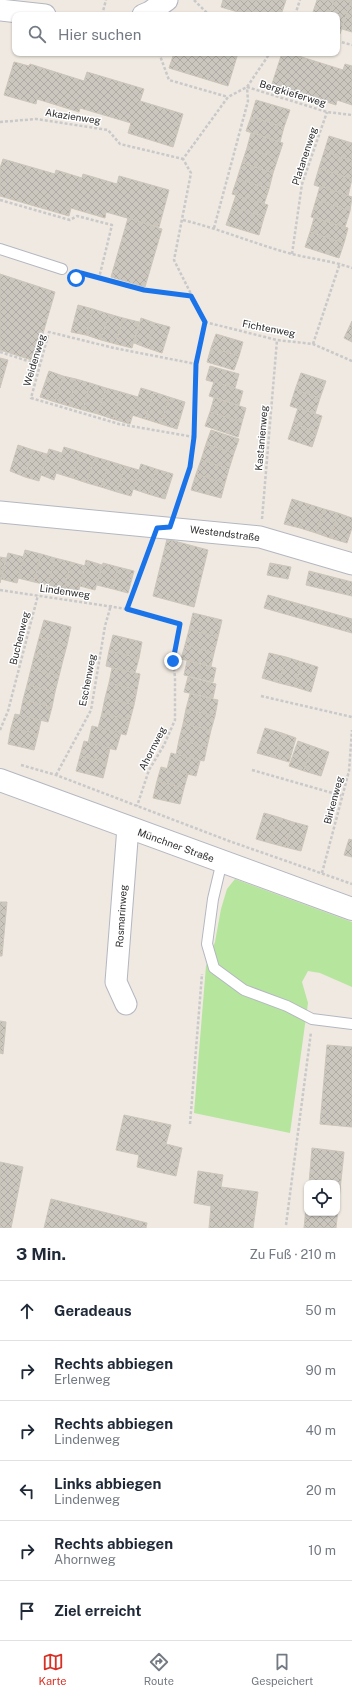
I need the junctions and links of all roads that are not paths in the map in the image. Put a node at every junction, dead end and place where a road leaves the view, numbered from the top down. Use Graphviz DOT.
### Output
graph roads {
  1 [pos="167,0"];
  2 [pos="0,10"];
  3 [pos="18,12"];
  4 [pos="150,12"];
  5 [pos="0,249"];
  6 [pos="62,269"];
  7 [pos="0,512"];
  8 [pos="352,564"];
  9 [pos="0,780"];
  10 [pos="128,827"];
  11 [pos="222,861"];
  12 [pos="352,909"];
  13 [pos="126,1004"];
  14 [pos="352,1024"];
  1 -- 4 [label="street"];
  2 -- 3 [label="street"];
  5 -- 6 [label="lane"];
  7 -- 8 [label="street, Westendstraße"];
  9 -- 10 [label="street, Münchner Straße"];
  10 -- 11 [label="street, Münchner Straße"];
  10 -- 13 [label="street, Rosmarinweg"];
  11 -- 12 [label="street, Münchner Straße"];
  11 -- 14 [label="lane"];
}
